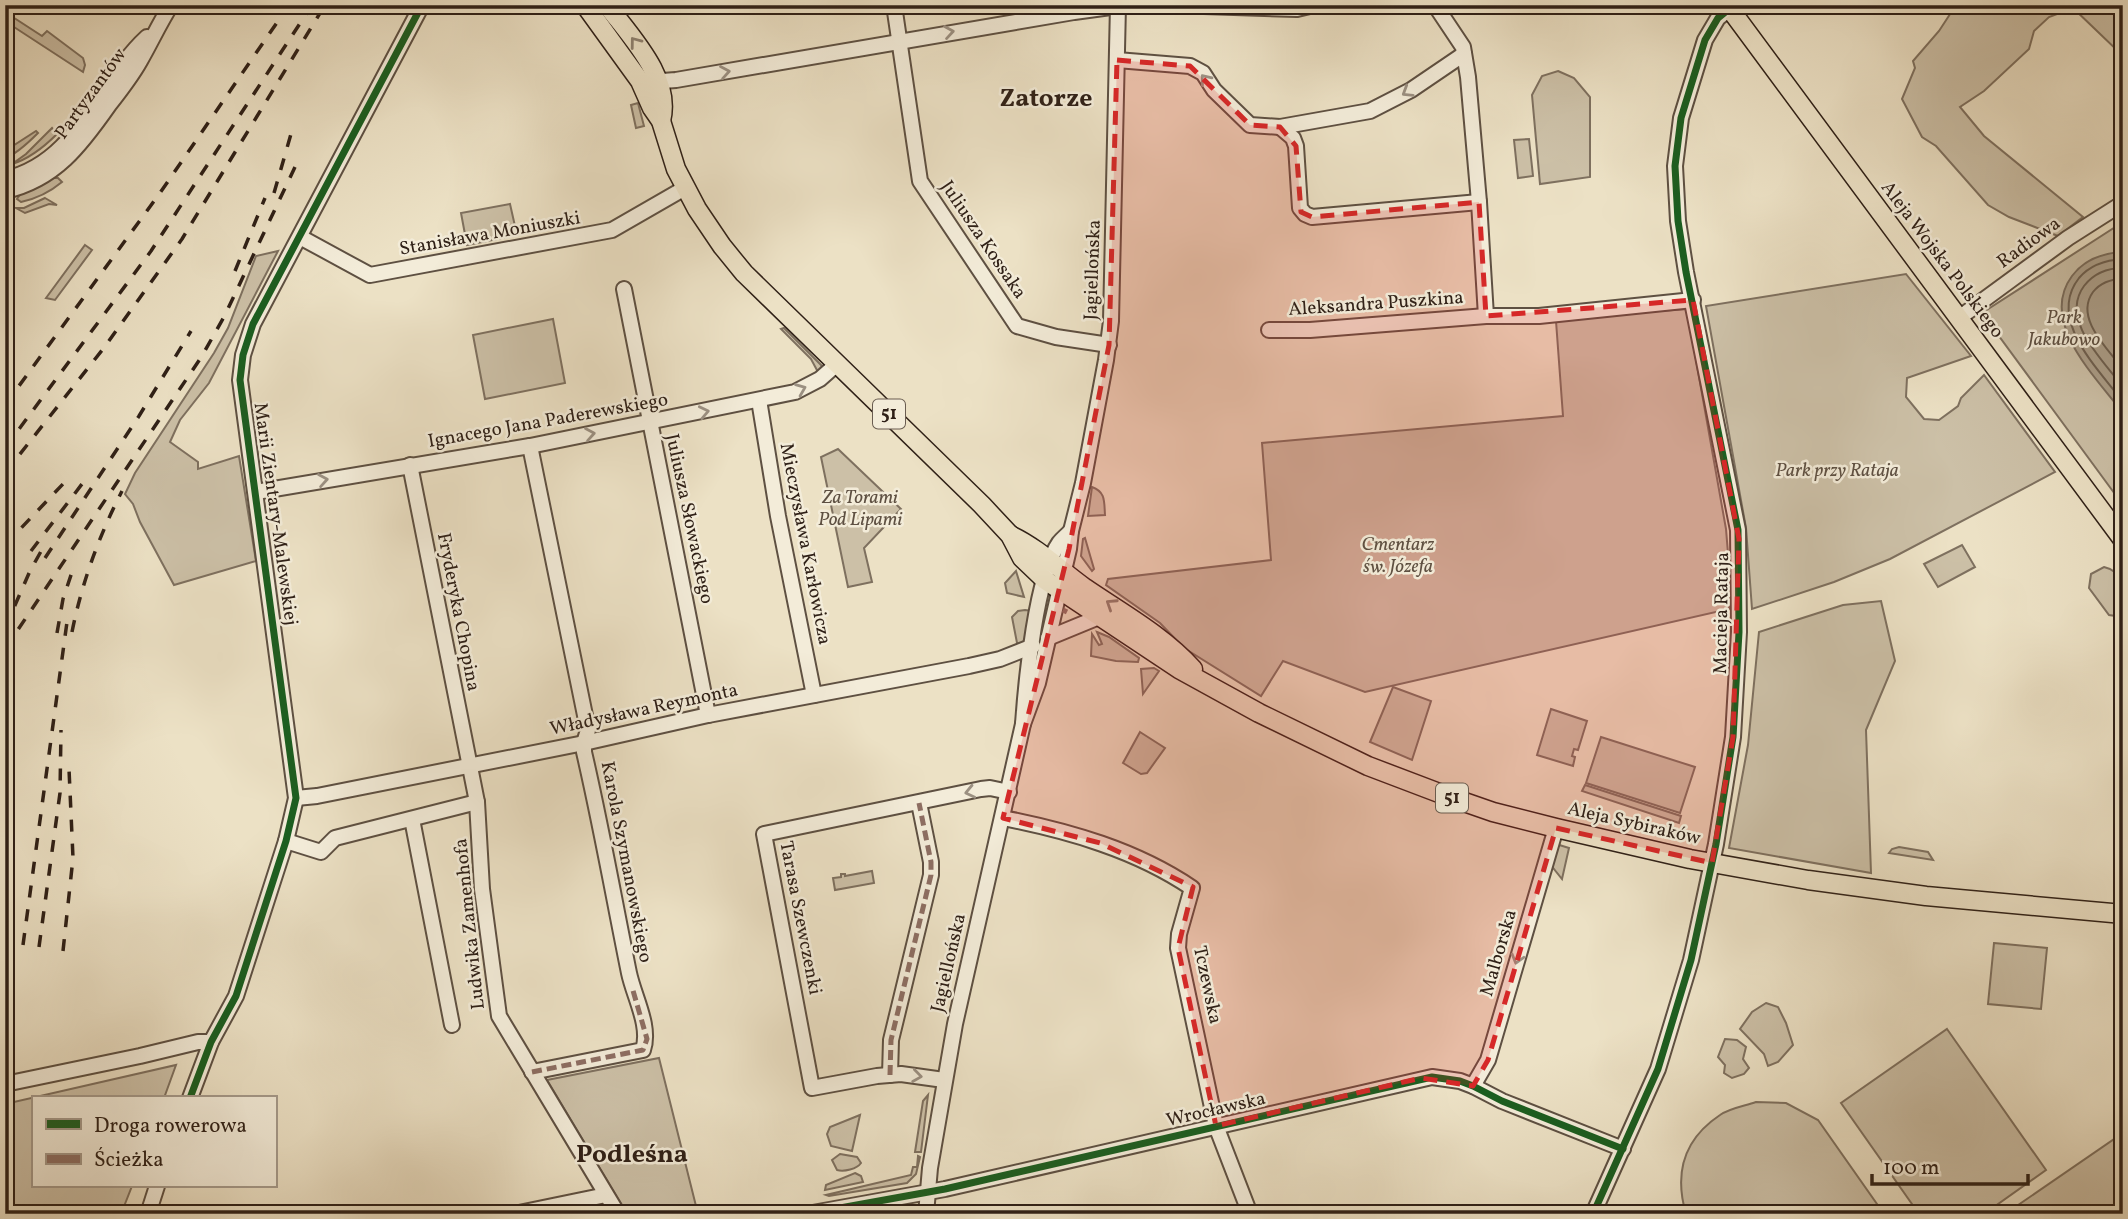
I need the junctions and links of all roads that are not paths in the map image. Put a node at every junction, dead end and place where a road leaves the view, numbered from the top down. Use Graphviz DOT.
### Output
graph roads {
  1 [pos="172,5"];
  2 [pos="422,5"];
  3 [pos="585,5"];
  4 [pos="607,5"];
  5 [pos="894,5"];
  6 [pos="1146,5"];
  7 [pos="1173,5"];
  8 [pos="1314,5"];
  9 [pos="1435,5"];
  10 [pos="1118,6"];
  11 [pos="1728,7"];
  12 [pos="899,40"];
  13 [pos="1464,54"];
  14 [pos="1117,60"];
  15 [pos="649,82"];
  16 [pos="1280,127"];
  17 [pos="7,185"];
  18 [pos="685,188"];
  19 [pos="1479,202"];
  20 [pos="2123,203"];
  21 [pos="300,237"];
  22 [pos="624,289"];
  23 [pos="1693,300"];
  24 [pos="1486,316"];
  25 [pos="1959,318"];
  26 [pos="1269,330"];
  27 [pos="1109,345"];
  28 [pos="837,364"];
  29 [pos="759,400"];
  30 [pos="650,423"];
  31 [pos="530,446"];
  32 [pos="410,465"];
  33 [pos="256,492"];
  34 [pos="1010,536"];
  35 [pos="2123,540"];
  36 [pos="1057,567"];
  37 [pos="1051,585"];
  38 [pos="1099,617"];
  39 [pos="1048,638"];
  40 [pos="1033,646"];
  41 [pos="1000,659"];
  42 [pos="1027,675"];
  43 [pos="1204,682"];
  44 [pos="814,695"];
  45 [pos="708,715"];
  46 [pos="1023,723"];
  47 [pos="584,743"];
  48 [pos="469,766"];
  49 [pos="1009,792"];
  50 [pos="296,797"];
  51 [pos="477,802"];
  52 [pos="919,803"];
  53 [pos="1003,818"];
  54 [pos="412,819"];
  55 [pos="1556,828"];
  56 [pos="286,841"];
  57 [pos="1712,863"];
  58 [pos="2123,914"];
  59 [pos="452,1025"];
  60 [pos="211,1042"];
  61 [pos="532,1072"];
  62 [pos="890,1074"];
  63 [pos="944,1080"];
  64 [pos="5,1084"];
  65 [pos="1473,1086"];
  66 [pos="191,1096"];
  67 [pos="1216,1126"];
  68 [pos="1623,1149"];
  69 [pos="156,1188"];
  70 [pos="926,1192"];
  71 [pos="606,1195"];
  72 [pos="148,1214"];
  73 [pos="514,1214"];
  74 [pos="618,1214"];
  75 [pos="807,1214"];
  76 [pos="926,1214"];
  77 [pos="1250,1214"];
  78 [pos="1592,1214"];
  1 -- 17 [label="street, Partyzantów"];
  2 -- 21 [label="street, Marii Zientary-Malewskiej"];
  3 -- 15 [label="main road, 51"];
  15 -- 4 [label="main road, 51, one-way"];
  5 -- 12 [label="street, Juliusza Kossaka"];
  6 -- 10 [label="street"];
  7 -- 8 [label="street"];
  9 -- 13 [label="street, Aleksandra Puszkina"];
  12 -- 10 [label="street, one-way"];
  10 -- 14 [label="street, Jagiellońska"];
  11 -- 23 [label="street, Macieja Rataja"];
  11 -- 25 [label="main road, Aleja Wojska Polskiego"];
  15 -- 12 [label="street, one-way"];
  12 -- 27 [label="street, Juliusza Kossaka"];
  13 -- 16 [label="street, one-way"];
  13 -- 19 [label="street, Aleksandra Puszkina"];
  16 -- 14 [label="street, one-way"];
  14 -- 27 [label="street, Jagiellońska"];
  15 -- 18 [label="main road, 51"];
  16 -- 19 [label="street"];
  18 -- 21 [label="street, Stanisława Moniuszki"];
  18 -- 28 [label="main road, 51"];
  19 -- 24 [label="street, Aleksandra Puszkina"];
  20 -- 25 [label="street, Radiowa"];
  21 -- 33 [label="street, Marii Zientary-Malewskiej"];
  22 -- 30 [label="street, Juliusza Słowackiego"];
  23 -- 24 [label="street, Aleksandra Puszkina"];
  23 -- 57 [label="street, Macieja Rataja"];
  24 -- 26 [label="street, Aleksandra Puszkina"];
  25 -- 35 [label="main road, Aleja Wojska Polskiego"];
  27 -- 36 [label="street, Jagiellońska"];
  29 -- 28 [label="street, Ignacego Jana Paderewskiego, one-way"];
  28 -- 34 [label="main road, 51"];
  30 -- 29 [label="street, Ignacego Jana Paderewskiego, one-way"];
  29 -- 44 [label="street, Mieczysława Karłowicza"];
  31 -- 30 [label="street, Ignacego Jana Paderewskiego, one-way"];
  30 -- 45 [label="street, Juliusza Słowackiego"];
  31 -- 32 [label="street, Ignacego Jana Paderewskiego"];
  31 -- 47 [label="street, Karola Szymanowskiego"];
  33 -- 32 [label="street, Ignacego Jana Paderewskiego, one-way"];
  32 -- 48 [label="street, Fryderyka Chopina"];
  33 -- 50 [label="street, Marii Zientary-Malewskiej"];
  34 -- 36 [label="main road, 51"];
  34 -- 37 [label="main road, 51"];
  36 -- 37 [label="street, Jagiellońska"];
  43 -- 36 [label="main road, Aleja Sybiraków / 51, one-way"];
  37 -- 38 [label="main road, Aleja Sybiraków / 51"];
  37 -- 39 [label="street, Jagiellońska"];
  37 -- 40 [label="street, Jagiellońska"];
  38 -- 39 [label="street"];
  38 -- 43 [label="main road, Aleja Sybiraków / 51"];
  39 -- 46 [label="street, Jagiellońska"];
  40 -- 41 [label="street, Władysława Reymonta"];
  40 -- 42 [label="street, Jagiellońska"];
  41 -- 42 [label="street"];
  41 -- 44 [label="street, Władysława Reymonta"];
  42 -- 46 [label="street, Jagiellońska"];
  43 -- 55 [label="main road, Aleja Sybiraków / 51"];
  44 -- 45 [label="street, Władysława Reymonta"];
  45 -- 47 [label="street, Władysława Reymonta"];
  46 -- 49 [label="street, Jagiellońska"];
  47 -- 48 [label="street, Władysława Reymonta"];
  47 -- 61 [label="street, Karola Szymanowskiego"];
  48 -- 50 [label="street, Władysława Reymonta"];
  48 -- 51 [label="street, Ludwika Zamenhofa"];
  49 -- 52 [label="street, Tarasa Szewczenki, one-way"];
  49 -- 53 [label="street, Jagiellońska"];
  50 -- 56 [label="street, Marii Zientary-Malewskiej"];
  51 -- 54 [label="street"];
  51 -- 61 [label="street, Ludwika Zamenhofa"];
  52 -- 62 [label="street"];
  52 -- 62 [label="street, Tarasa Szewczenki"];
  53 -- 63 [label="street, Jagiellońska"];
  53 -- 67 [label="street, Tczewska"];
  54 -- 56 [label="street"];
  54 -- 59 [label="street"];
  55 -- 57 [label="main road, Aleja Sybiraków / 51"];
  55 -- 65 [label="street, Malborska, one-way"];
  56 -- 60 [label="street, Marii Zientary-Malewskiej"];
  57 -- 58 [label="main road, Aleja Sybiraków / 51"];
  57 -- 68 [label="street, Macieja Rataja"];
  60 -- 64 [label="street"];
  60 -- 66 [label="street, Marii Zientary-Malewskiej"];
  61 -- 71 [label="street, Ludwika Zamenhofa"];
  62 -- 63 [label="street, Tarasa Szewczenki, one-way"];
  63 -- 70 [label="street, Jagiellońska"];
  65 -- 67 [label="street, Wrocławska"];
  65 -- 68 [label="street, Wrocławska"];
  67 -- 70 [label="street, Wrocławska"];
  67 -- 77 [label="street"];
  68 -- 78 [label="street, Macieja Rataja"];
  69 -- 72 [label="street"];
  70 -- 75 [label="street, Wrocławska"];
  70 -- 76 [label="street, Jagiellońska"];
  71 -- 73 [label="street"];
  71 -- 74 [label="street, Ludwika Zamenhofa"];
}
